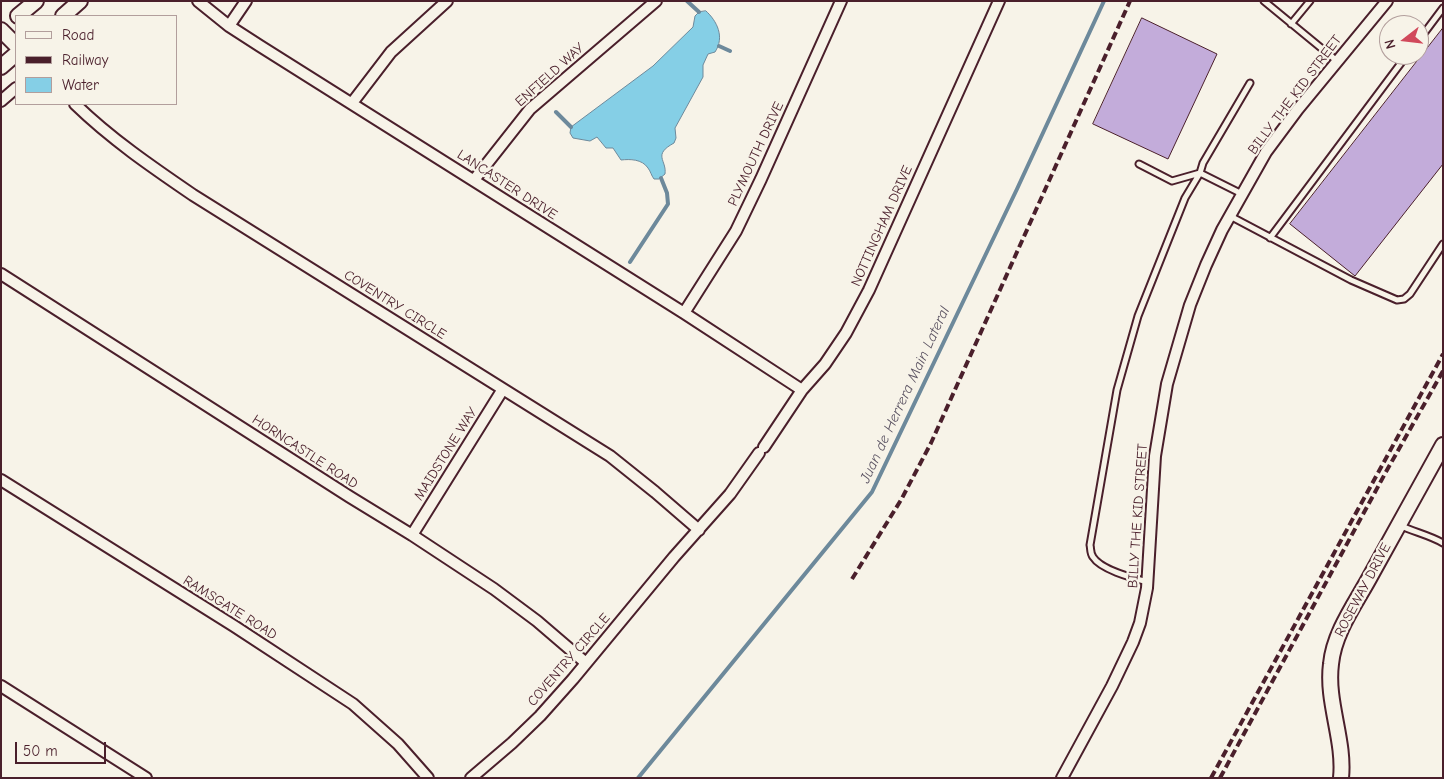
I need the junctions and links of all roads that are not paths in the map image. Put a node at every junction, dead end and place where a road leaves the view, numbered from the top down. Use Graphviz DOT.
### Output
graph roads {
  1 [pos="36,1"];
  2 [pos="80,1"];
  3 [pos="198,1"];
  4 [pos="246,1"];
  5 [pos="447,1"];
  6 [pos="656,1"];
  7 [pos="841,1"];
  8 [pos="999,1"];
  9 [pos="1264,1"];
  10 [pos="1310,1"];
  11 [pos="1386,1"];
  12 [pos="1443,8"];
  13 [pos="19,15"];
  14 [pos="64,15"];
  15 [pos="15,19"];
  16 [pos="1291,24"];
  17 [pos="229,26"];
  18 [pos="1429,27"];
  19 [pos="1,30"];
  20 [pos="15,44"];
  21 [pos="15,55"];
  22 [pos="1337,61"];
  23 [pos="1400,65"];
  24 [pos="1,67"];
  25 [pos="1250,83"];
  26 [pos="15,89"];
  27 [pos="1,101"];
  28 [pos="352,103"];
  29 [pos="76,105"];
  30 [pos="1139,164"];
  31 [pos="1200,173"];
  32 [pos="474,180"];
  33 [pos="1242,194"];
  34 [pos="1230,216"];
  35 [pos="1270,238"];
  36 [pos="1443,244"];
  37 [pos="1,274"];
  38 [pos="684,313"];
  39 [pos="503,389"];
  40 [pos="802,390"];
  41 [pos="1443,445"];
  42 [pos="1,480"];
  43 [pos="730,494"];
  44 [pos="1399,524"];
  45 [pos="699,530"];
  46 [pos="412,535"];
  47 [pos="1443,543"];
  48 [pos="1148,582"];
  49 [pos="586,663"];
  50 [pos="1,686"];
  51 [pos="146,778"];
  52 [pos="428,778"];
  53 [pos="471,778"];
  54 [pos="1062,778"];
  55 [pos="1341,778"];
  1 -- 13 [label="street"];
  2 -- 14 [label="street"];
  3 -- 17 [label="street, LANCASTER DRIVE"];
  4 -- 17 [label="street"];
  5 -- 28 [label="street"];
  6 -- 32 [label="street, ENFIELD WAY"];
  7 -- 38 [label="street, PLYMOUTH DRIVE"];
  8 -- 40 [label="street, NOTTINGHAM DRIVE"];
  9 -- 16 [label="lane"];
  10 -- 16 [label="lane"];
  11 -- 22 [label="street, BILLY THE KID STREET"];
  12 -- 18 [label="lane"];
  15 -- 19 [label="street"];
  16 -- 22 [label="lane"];
  17 -- 28 [label="street, LANCASTER DRIVE"];
  19 -- 20 [label="street"];
  21 -- 24 [label="street"];
  22 -- 33 [label="street, BILLY THE KID STREET"];
  23 -- 35 [label="lane"];
  25 -- 31 [label="lane"];
  26 -- 27 [label="street"];
  28 -- 32 [label="street, LANCASTER DRIVE"];
  29 -- 39 [label="street, COVENTRY CIRCLE"];
  30 -- 31 [label="lane"];
  31 -- 33 [label="lane"];
  31 -- 48 [label="lane"];
  32 -- 38 [label="street, LANCASTER DRIVE"];
  33 -- 34 [label="street, BILLY THE KID STREET"];
  34 -- 35 [label="lane"];
  34 -- 48 [label="street, BILLY THE KID STREET"];
  35 -- 36 [label="lane"];
  37 -- 46 [label="street, HORNCASTLE ROAD"];
  38 -- 40 [label="street, LANCASTER DRIVE"];
  39 -- 45 [label="street, COVENTRY CIRCLE"];
  39 -- 46 [label="street, MAIDSTONE WAY"];
  40 -- 43 [label="street, NOTTINGHAM DRIVE"];
  41 -- 44 [label="street, ROSEWAY DRIVE"];
  42 -- 52 [label="street, RAMSGATE ROAD"];
  43 -- 45 [label="street, COVENTRY CIRCLE"];
  44 -- 47 [label="lane"];
  44 -- 55 [label="street, ROSEWAY DRIVE"];
  45 -- 49 [label="street, COVENTRY CIRCLE"];
  46 -- 49 [label="street, HORNCASTLE ROAD"];
  48 -- 54 [label="street, BILLY THE KID STREET"];
  49 -- 53 [label="street, COVENTRY CIRCLE"];
  50 -- 51 [label="street"];
}
